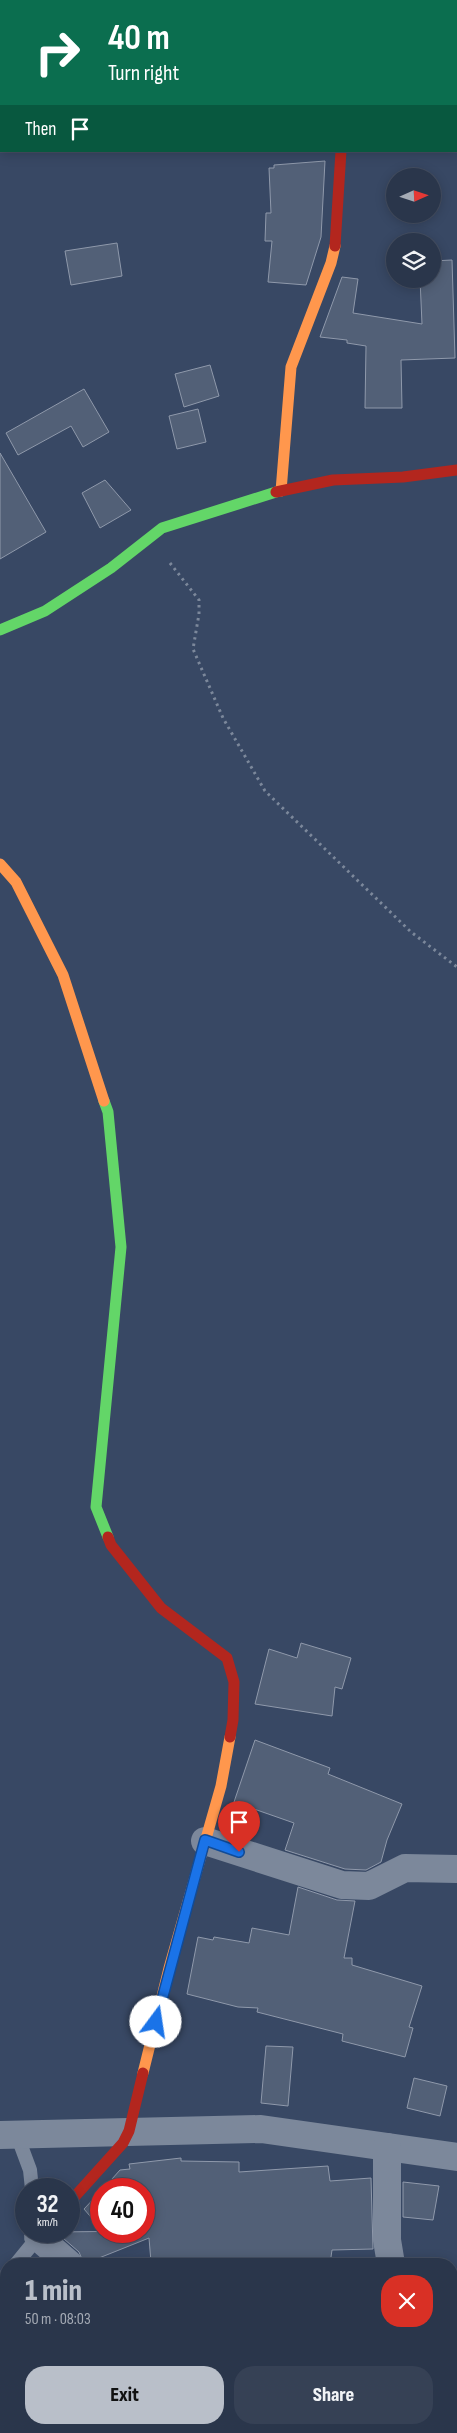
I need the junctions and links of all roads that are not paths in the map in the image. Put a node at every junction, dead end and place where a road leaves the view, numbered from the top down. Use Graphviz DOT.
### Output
graph roads {
  1 [pos="341,152"];
  2 [pos="457,470"];
  3 [pos="280,491"];
  4 [pos="0,630"];
  5 [pos="0,864"];
  6 [pos="205,1840"];
  7 [pos="457,1869"];
  8 [pos="129,2131"];
  9 [pos="9,2135"];
  10 [pos="387,2147"];
  11 [pos="457,2157"];
  12 [pos="31,2178"];
  13 [pos="80,2190"];
  14 [pos="32,2243"];
  15 [pos="49,2243"];
  16 [pos="20,2258"];
  17 [pos="63,2258"];
  18 [pos="390,2258"];
  1 -- 3 [label="street"];
  2 -- 3 [label="street"];
  3 -- 4 [label="street"];
  5 -- 6 [label="street"];
  6 -- 7 [label="street"];
  6 -- 8 [label="street"];
  8 -- 9 [label="street"];
  8 -- 10 [label="street"];
  8 -- 13 [label="street"];
  9 -- 12 [label="lane"];
  10 -- 11 [label="street"];
  10 -- 18 [label="street"];
  14 -- 16 [label="lane"];
  15 -- 17 [label="street"];
}
